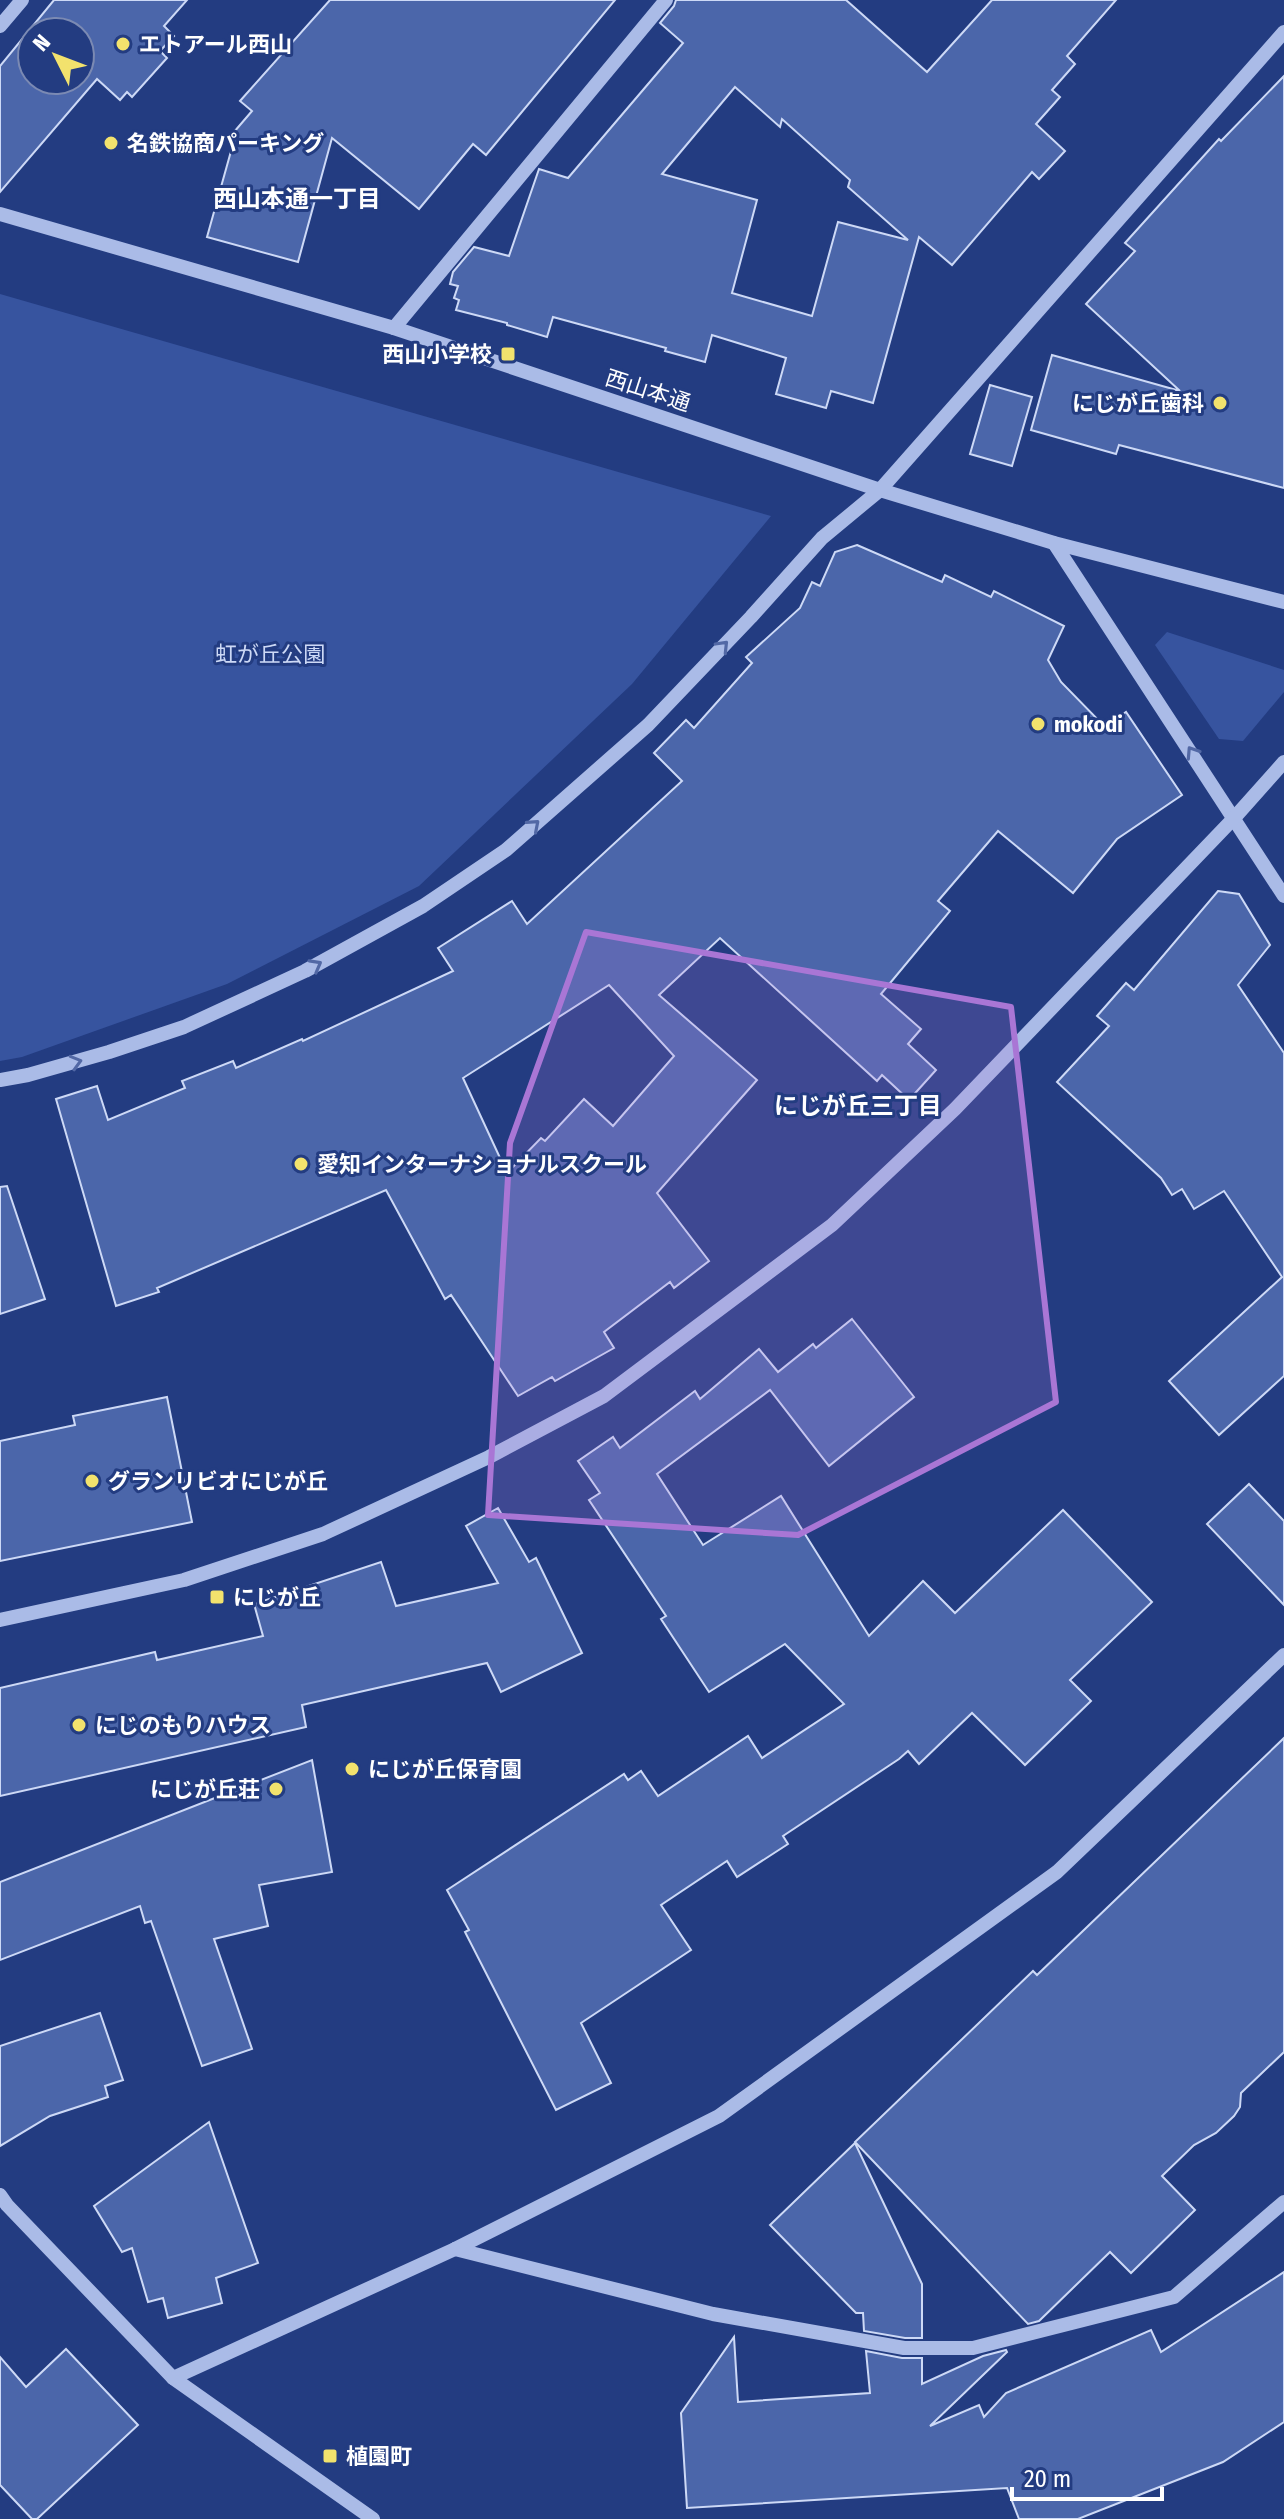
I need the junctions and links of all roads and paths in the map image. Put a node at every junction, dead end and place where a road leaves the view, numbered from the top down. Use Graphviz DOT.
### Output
graph roads {
  1 [pos="22,0"];
  2 [pos="666,0"];
  3 [pos="0,26"];
  4 [pos="1284,32"];
  5 [pos="0,214"];
  6 [pos="394,328"];
  7 [pos="880,490"];
  8 [pos="1054,543"];
  9 [pos="1284,602"];
  10 [pos="1284,762"];
  11 [pos="1235,817"];
  12 [pos="1284,896"];
  13 [pos="0,1080"];
  14 [pos="0,1620"];
  15 [pos="1284,1655"];
  16 [pos="0,2195"];
  17 [pos="1284,2202"];
  18 [pos="455,2249"];
  19 [pos="173,2378"];
  20 [pos="373,2519"];
  1 -- 3 [label="street"];
  2 -- 6 [label="street"];
  4 -- 7 [label="street"];
  5 -- 6 [label="street, 西山本通"];
  6 -- 7 [label="street, 西山本通"];
  7 -- 8 [label="street, 西山本通"];
  13 -- 7 [label="street, one-way"];
  8 -- 9 [label="street, 西山本通"];
  11 -- 8 [label="street, one-way"];
  10 -- 11 [label="street"];
  11 -- 12 [label="street"];
  11 -- 14 [label="street"];
  15 -- 18 [label="street"];
  16 -- 19 [label="street"];
  17 -- 18 [label="street"];
  18 -- 19 [label="street"];
  19 -- 20 [label="street"];
}
